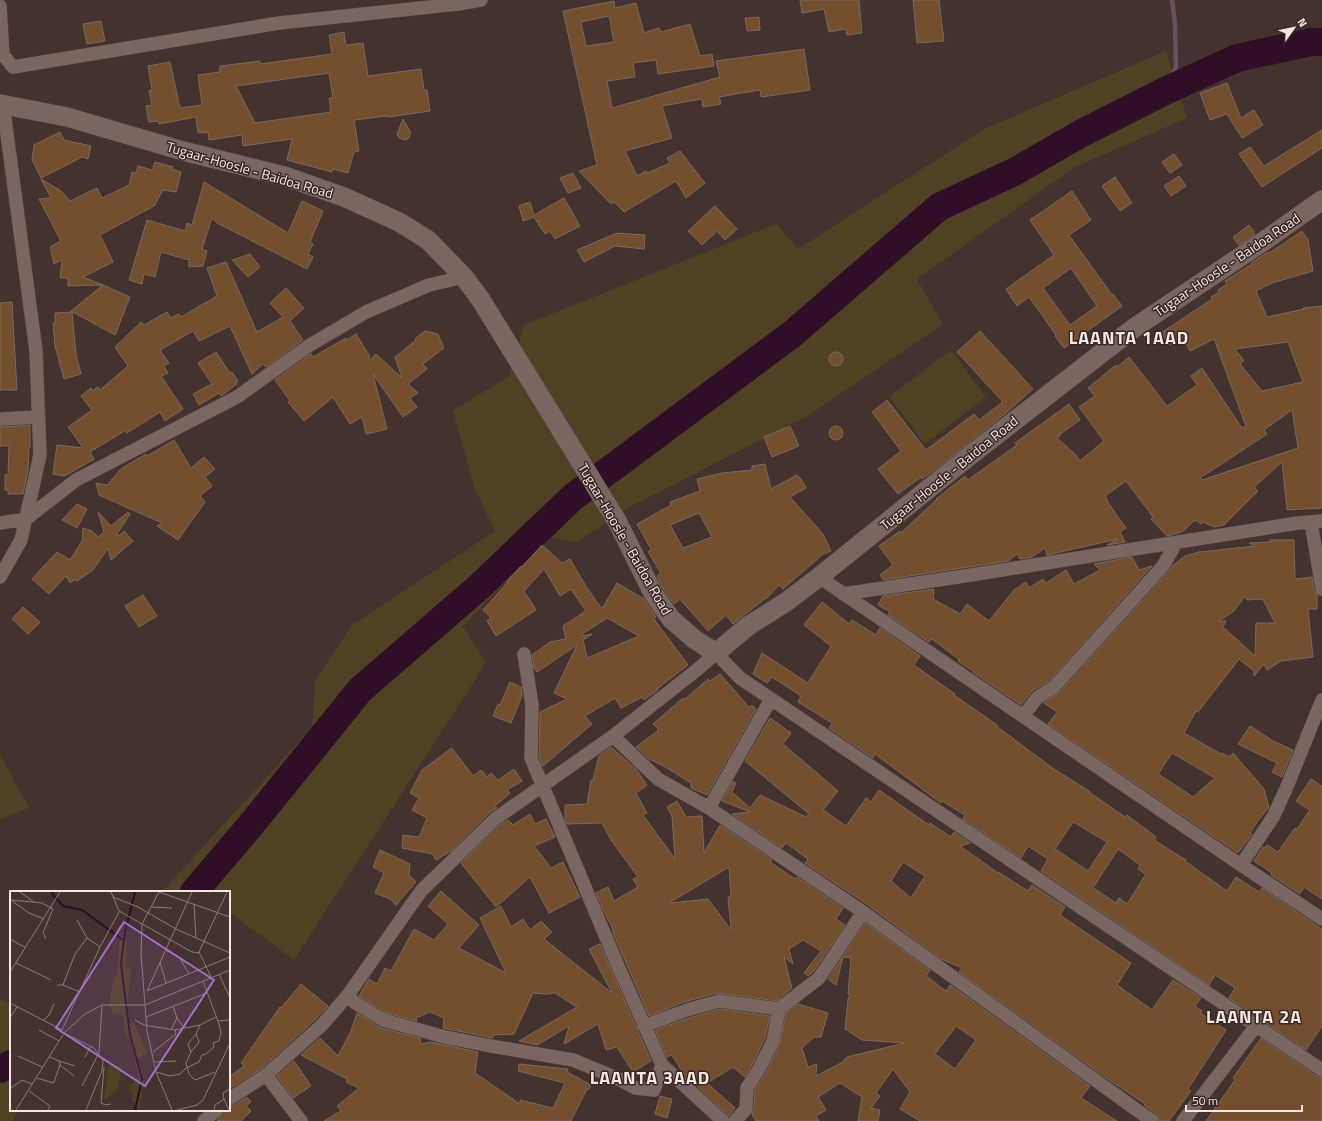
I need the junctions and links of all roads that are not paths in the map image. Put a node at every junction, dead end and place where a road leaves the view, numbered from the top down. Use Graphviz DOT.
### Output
graph roads {
  1 [pos="482,0"];
  2 [pos="457,2"];
  3 [pos="0,6"];
  4 [pos="2,104"];
  5 [pos="1322,200"];
  6 [pos="464,277"];
  7 [pos="38,417"];
  8 [pos="0,419"];
  9 [pos="26,519"];
  10 [pos="1316,521"];
  11 [pos="0,523"];
  12 [pos="1176,543"];
  13 [pos="0,577"];
  14 [pos="819,578"];
  15 [pos="1322,589"];
  16 [pos="843,594"];
  17 [pos="716,653"];
  18 [pos="524,654"];
  19 [pos="771,699"];
  20 [pos="1322,700"];
  21 [pos="1023,716"];
  22 [pos="613,736"];
  23 [pos="542,786"];
  24 [pos="709,808"];
  25 [pos="1241,865"];
  26 [pos="862,912"];
  27 [pos="1322,919"];
  28 [pos="348,995"];
  29 [pos="779,1010"];
  30 [pos="644,1026"];
  31 [pos="1256,1026"];
  32 [pos="662,1065"];
  33 [pos="1322,1070"];
  34 [pos="266,1075"];
  35 [pos="230,1098"];
  36 [pos="215,1111"];
  37 [pos="204,1121"];
  38 [pos="301,1121"];
  39 [pos="723,1121"];
  40 [pos="735,1121"];
  41 [pos="1152,1121"];
  42 [pos="1183,1121"];
  1 -- 2 [label="street"];
  2 -- 3 [label="street"];
  4 -- 6 [label="main road, Tugaar-Hoosle - Baidoa Road"];
  4 -- 7 [label="street"];
  5 -- 14 [label="main road, Tugaar-Hoosle - Baidoa Road"];
  6 -- 9 [label="street"];
  6 -- 17 [label="main road, Tugaar-Hoosle - Baidoa Road"];
  7 -- 8 [label="street"];
  7 -- 9 [label="street"];
  9 -- 11 [label="street"];
  9 -- 13 [label="street"];
  10 -- 12 [label="street"];
  10 -- 15 [label="street"];
  12 -- 16 [label="street"];
  12 -- 21 [label="street"];
  14 -- 16 [label="street"];
  14 -- 17 [label="main road, Tugaar-Hoosle - Baidoa Road"];
  16 -- 21 [label="street"];
  17 -- 19 [label="street"];
  17 -- 22 [label="street"];
  18 -- 23 [label="street"];
  19 -- 24 [label="street"];
  19 -- 31 [label="street"];
  20 -- 25 [label="street"];
  21 -- 25 [label="street"];
  22 -- 23 [label="street"];
  22 -- 24 [label="street"];
  23 -- 28 [label="street"];
  23 -- 30 [label="street"];
  24 -- 26 [label="street"];
  25 -- 27 [label="street"];
  26 -- 29 [label="street"];
  26 -- 41 [label="street"];
  28 -- 32 [label="street"];
  28 -- 34 [label="street"];
  29 -- 30 [label="street"];
  29 -- 40 [label="street"];
  30 -- 32 [label="street"];
  31 -- 33 [label="street"];
  31 -- 42 [label="street"];
  32 -- 39 [label="street"];
  34 -- 35 [label="street"];
  34 -- 38 [label="street"];
  36 -- 37 [label="street"];
}
